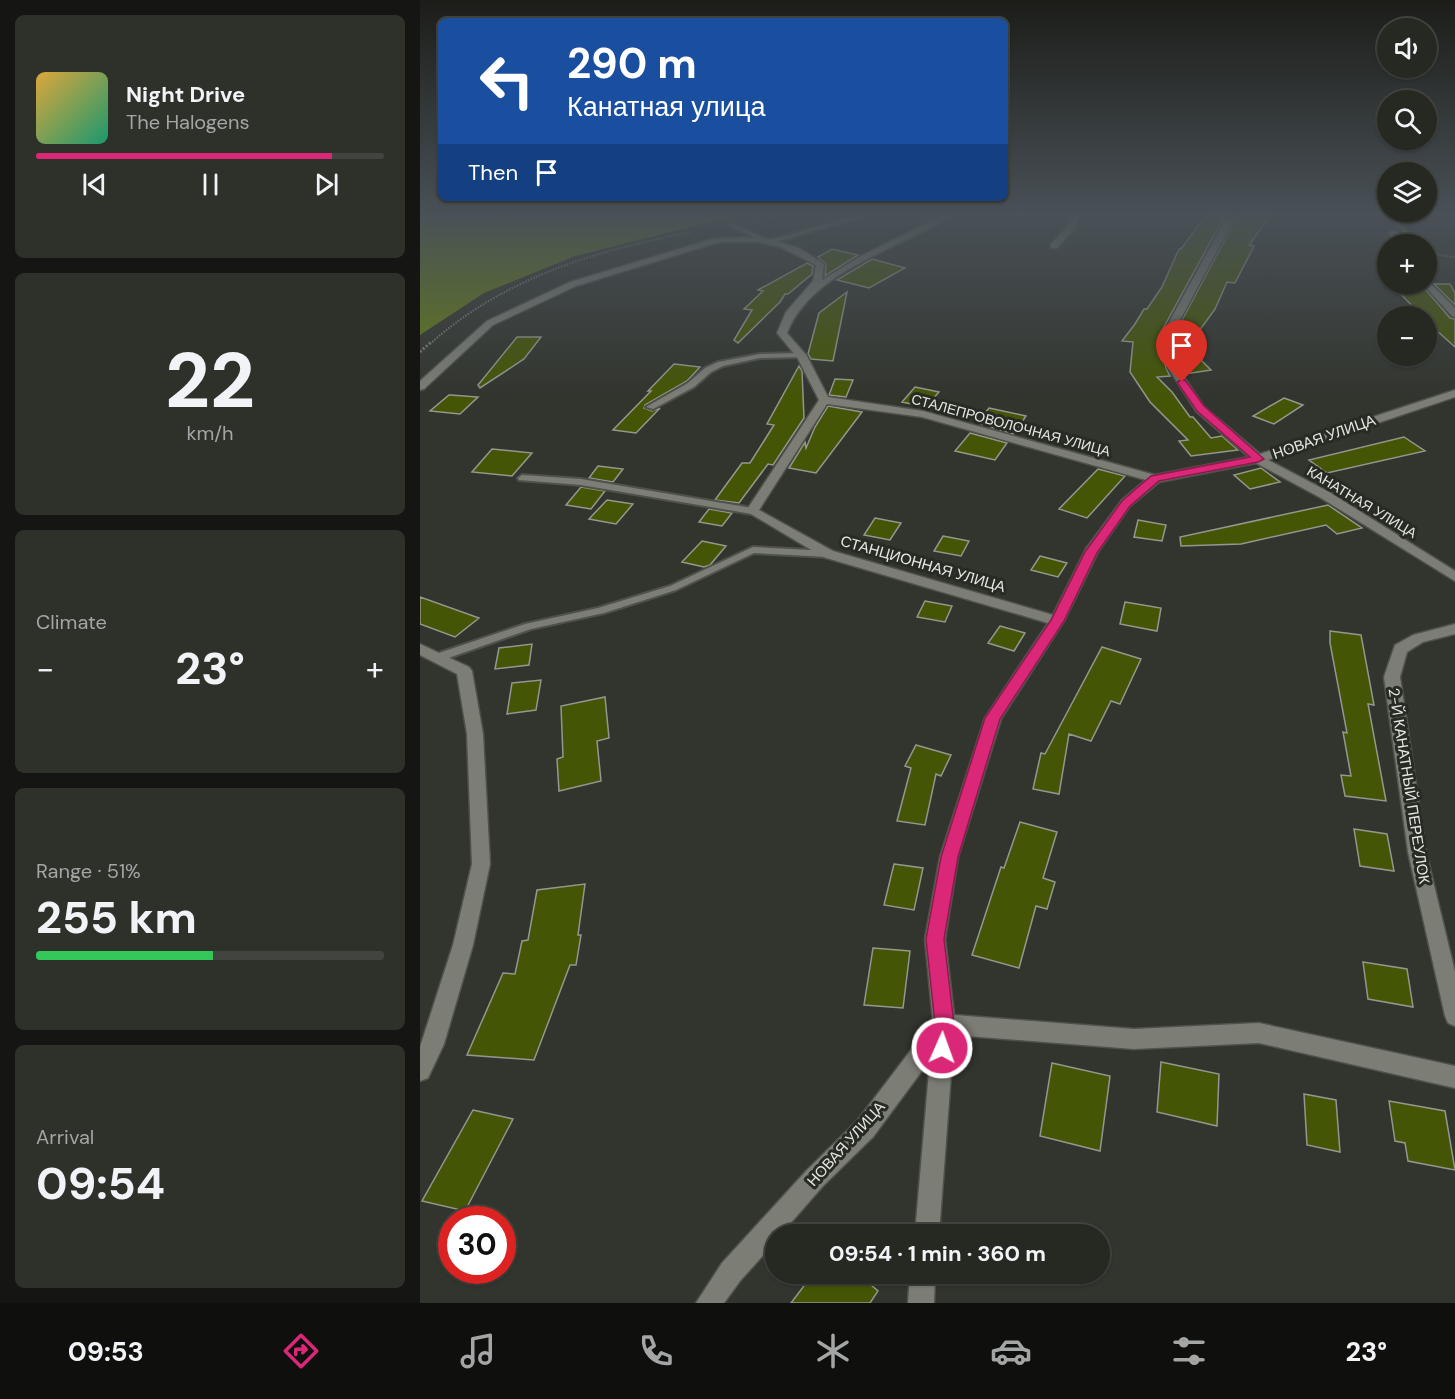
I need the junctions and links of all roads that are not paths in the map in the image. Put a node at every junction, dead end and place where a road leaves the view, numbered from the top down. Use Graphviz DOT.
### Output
graph roads {
  1 [pos="600,276"];
  2 [pos="818,276"];
  3 [pos="836,276"];
  4 [pos="1198,276"];
  5 [pos="810,292"];
  6 [pos="1437,294"];
  7 [pos="1455,314"];
  8 [pos="801,355"];
  9 [pos="420,387"];
  10 [pos="1455,393"];
  11 [pos="824,400"];
  12 [pos="650,407"];
  13 [pos="1258,459"];
  14 [pos="522,478"];
  15 [pos="1155,479"];
  16 [pos="752,511"];
  17 [pos="828,554"];
  18 [pos="1455,578"];
  19 [pos="1057,621"];
  20 [pos="1455,629"];
  21 [pos="420,649"];
  22 [pos="437,658"];
  23 [pos="1455,1016"];
  24 [pos="944,1024"];
  25 [pos="420,1070"];
  26 [pos="1455,1077"];
  27 [pos="928,1224"];
  28 [pos="922,1284"];
  29 [pos="709,1303"];
  30 [pos="921,1303"];
  1 -- 9 [label="street"];
  2 -- 5 [label="street"];
  3 -- 5 [label="street"];
  4 -- 13 [label="street, КАНАТНАЯ УЛИЦА"];
  5 -- 8 [label="street"];
  6 -- 7 [label="street"];
  8 -- 11 [label="street"];
  8 -- 12 [label="lane"];
  10 -- 13 [label="street, НОВАЯ УЛИЦА"];
  11 -- 15 [label="street, СТАЛЕПРОВОЛОЧНАЯ УЛИЦА"];
  11 -- 16 [label="street"];
  13 -- 15 [label="street, НОВАЯ УЛИЦА"];
  13 -- 18 [label="street, КАНАТНАЯ УЛИЦА"];
  14 -- 16 [label="lane"];
  15 -- 19 [label="street, НОВАЯ УЛИЦА"];
  16 -- 17 [label="street, СТАНЦИОННАЯ УЛИЦА"];
  17 -- 19 [label="street, СТАНЦИОННАЯ УЛИЦА"];
  17 -- 22 [label="lane"];
  19 -- 24 [label="street, НОВАЯ УЛИЦА"];
  20 -- 23 [label="street, 2-Й КАНАТНЫЙ ПЕРЕУЛОК"];
  21 -- 22 [label="street"];
  22 -- 25 [label="street"];
  24 -- 26 [label="street"];
  24 -- 27 [label="street"];
  24 -- 29 [label="street, НОВАЯ УЛИЦА"];
  28 -- 30 [label="street"];
}
